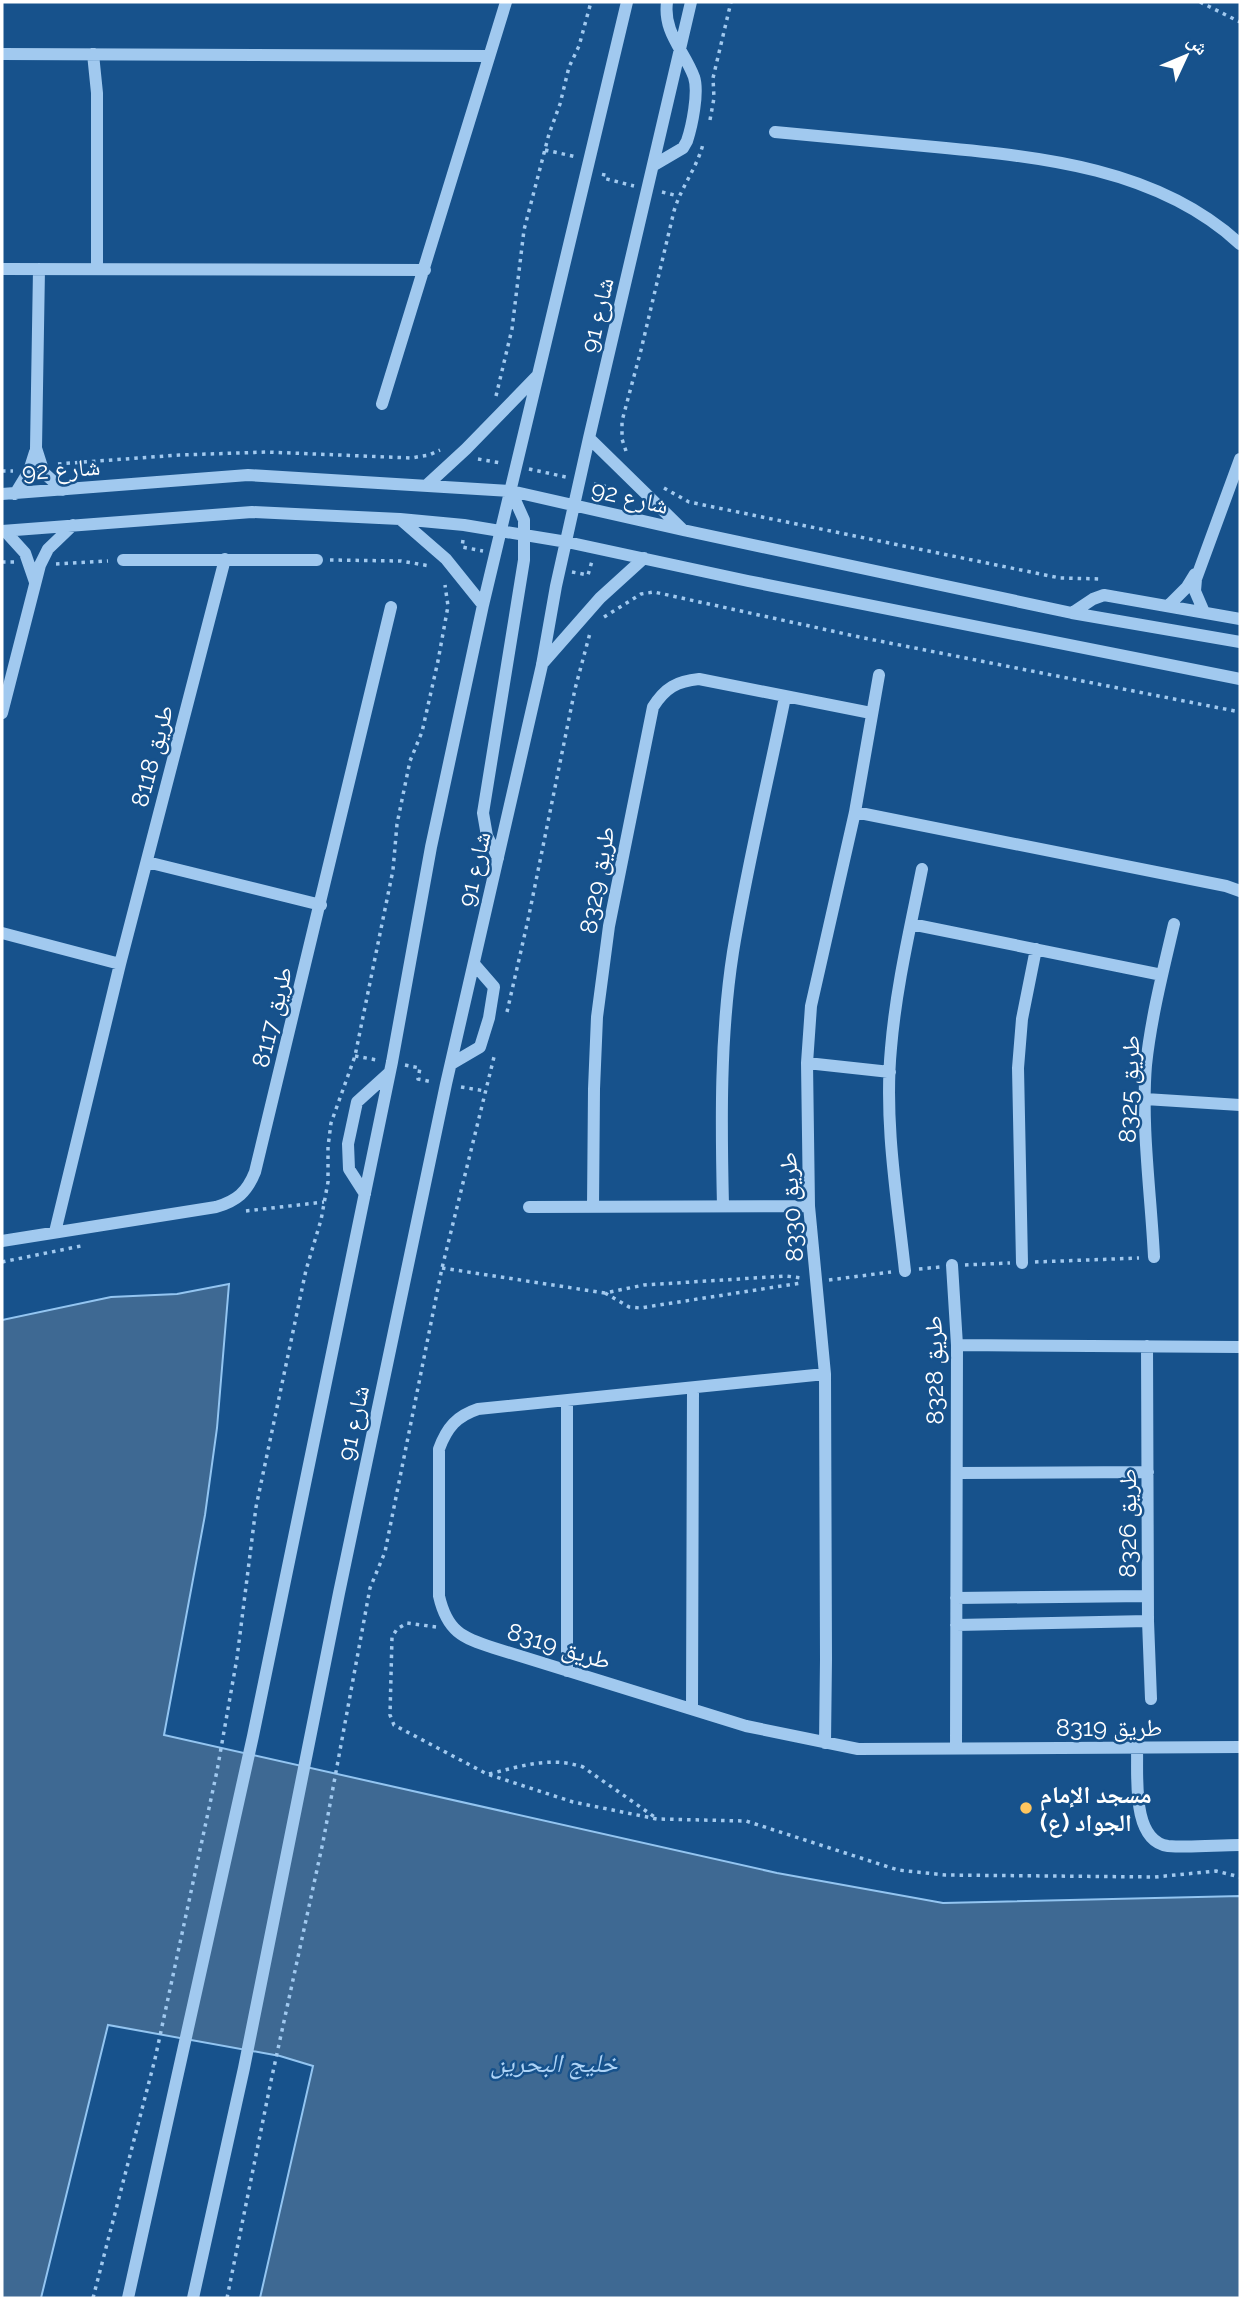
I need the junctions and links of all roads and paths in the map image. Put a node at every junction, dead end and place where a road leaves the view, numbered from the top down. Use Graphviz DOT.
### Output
graph roads {
  1 [pos="506,2"];
  2 [pos="627,2"];
  3 [pos="667,2"];
  4 [pos="691,2"];
  5 [pos="731,2"];
  6 [pos="1200,2"];
  7 [pos="1240,22"];
  8 [pos="680,51"];
  9 [pos="2,54"];
  10 [pos="93,54"];
  11 [pos="487,56"];
  12 [pos="708,125"];
  13 [pos="775,132"];
  14 [pos="706,135"];
  15 [pos="545,150"];
  16 [pos="588,159"];
  17 [pos="654,165"];
  18 [pos="648,189"];
  19 [pos="678,196"];
  20 [pos="1240,244"];
  21 [pos="2,269"];
  22 [pos="39,269"];
  23 [pos="97,269"];
  24 [pos="425,270"];
  25 [pos="538,375"];
  26 [pos="382,404"];
  27 [pos="589,438"];
  28 [pos="36,448"];
  29 [pos="628,456"];
  30 [pos="1240,459"];
  31 [pos="656,482"];
  32 [pos="428,484"];
  33 [pos="63,491"];
  34 [pos="511,491"];
  35 [pos="8,494"];
  36 [pos="574,506"];
  37 [pos="400,519"];
  38 [pos="73,525"];
  39 [pos="501,530"];
  40 [pos="683,530"];
  41 [pos="3,531"];
  42 [pos="526,534"];
  43 [pos="567,542"];
  44 [pos="644,558"];
  45 [pos="225,559"];
  46 [pos="317,560"];
  47 [pos="124,561"];
  48 [pos="40,565"];
  49 [pos="1199,567"];
  50 [pos="434,569"];
  51 [pos="443,579"];
  52 [pos="1111,581"];
  53 [pos="35,582"];
  54 [pos="483,605"];
  55 [pos="1169,605"];
  56 [pos="391,607"];
  57 [pos="1204,612"];
  58 [pos="1072,613"];
  59 [pos="601,619"];
  60 [pos="1240,619"];
  61 [pos="594,625"];
  62 [pos="1240,642"];
  63 [pos="542,665"];
  64 [pos="879,675"];
  65 [pos="1240,679"];
  66 [pos="785,697"];
  67 [pos="1240,712"];
  68 [pos="2,713"];
  69 [pos="872,713"];
  70 [pos="855,812"];
  71 [pos="498,858"];
  72 [pos="146,862"];
  73 [pos="922,869"];
  74 [pos="1240,889"];
  75 [pos="321,905"];
  76 [pos="911,924"];
  77 [pos="1174,924"];
  78 [pos="2,933"];
  79 [pos="1036,949"];
  80 [pos="120,964"];
  81 [pos="474,964"];
  82 [pos="1162,975"];
  83 [pos="505,1019"];
  84 [pos="497,1045"];
  85 [pos="355,1056"];
  86 [pos="807,1063"];
  87 [pos="451,1064"];
  88 [pos="391,1068"];
  89 [pos="890,1072"];
  90 [pos="446,1084"];
  91 [pos="485,1091"];
  92 [pos="1145,1099"];
  93 [pos="1240,1105"];
  94 [pos="365,1194"];
  95 [pos="593,1206"];
  96 [pos="723,1206"];
  97 [pos="809,1206"];
  98 [pos="530,1207"];
  99 [pos="55,1231"];
  100 [pos="2,1241"];
  101 [pos="1154,1257"];
  102 [pos="1022,1263"];
  103 [pos="952,1265"];
  104 [pos="442,1268"];
  105 [pos="905,1271"];
  106 [pos="818,1281"];
  107 [pos="605,1293"];
  108 [pos="957,1345"];
  109 [pos="1147,1346"];
  110 [pos="1240,1347"];
  111 [pos="825,1374"];
  112 [pos="693,1388"];
  113 [pos="567,1401"];
  114 [pos="1148,1472"];
  115 [pos="957,1474"];
  116 [pos="1148,1597"];
  117 [pos="956,1598"];
  118 [pos="1148,1621"];
  119 [pos="956,1625"];
  120 [pos="455,1631"];
  121 [pos="567,1671"];
  122 [pos="1151,1699"];
  123 [pos="692,1709"];
  124 [pos="825,1743"];
  125 [pos="1240,1747"];
  126 [pos="956,1749"];
  127 [pos="1137,1749"];
  128 [pos="487,1774"];
  129 [pos="657,1819"];
  130 [pos="1240,1845"];
  131 [pos="1240,1877"];
  132 [pos="93,2298"];
  133 [pos="128,2298"];
  134 [pos="194,2298"];
  135 [pos="227,2298"];
  1 -- 11 [label="street"];
  2 -- 16 [label="street, شارع 91"];
  3 -- 8 [label="street"];
  4 -- 8 [label="street, شارع 91"];
  5 -- 12 [label="path"];
  6 -- 7 [label="path"];
  8 -- 17 [label="street, شارع 91"];
  8 -- 17 [label="street"];
  9 -- 10 [label="street"];
  10 -- 11 [label="street"];
  10 -- 23 [label="street"];
  11 -- 24 [label="street"];
  13 -- 20 [label="street"];
  14 -- 19 [label="path"];
  15 -- 16 [label="path"];
  16 -- 18 [label="path"];
  16 -- 25 [label="street, شارع 91"];
  17 -- 18 [label="street, شارع 91"];
  18 -- 19 [label="path"];
  18 -- 27 [label="street, شارع 91"];
  19 -- 29 [label="path"];
  21 -- 22 [label="street"];
  22 -- 23 [label="street"];
  22 -- 28 [label="street"];
  23 -- 24 [label="street"];
  24 -- 26 [label="street"];
  25 -- 32 [label="street"];
  25 -- 34 [label="street, شارع 91"];
  27 -- 36 [label="street, شارع 91"];
  27 -- 40 [label="street"];
  28 -- 33 [label="street"];
  28 -- 35 [label="street"];
  30 -- 49 [label="street"];
  31 -- 52 [label="path"];
  32 -- 33 [label="street, شارع 92"];
  32 -- 34 [label="street, شارع 92"];
  33 -- 35 [label="street, شارع 92"];
  34 -- 36 [label="street, شارع 92"];
  34 -- 39 [label="street, شارع 91"];
  34 -- 42 [label="street"];
  36 -- 40 [label="street, شارع 92"];
  36 -- 43 [label="street, شارع 91"];
  37 -- 38 [label="street"];
  37 -- 39 [label="street"];
  37 -- 54 [label="street"];
  38 -- 41 [label="street"];
  38 -- 48 [label="street"];
  39 -- 42 [label="street"];
  39 -- 54 [label="street, شارع 91"];
  40 -- 58 [label="street, شارع 92"];
  41 -- 53 [label="street"];
  42 -- 43 [label="street"];
  42 -- 71 [label="street"];
  43 -- 44 [label="street"];
  43 -- 63 [label="street, شارع 91"];
  44 -- 63 [label="street"];
  44 -- 65 [label="street"];
  45 -- 46 [label="street"];
  45 -- 47 [label="street"];
  45 -- 72 [label="street, طريق 8118"];
  46 -- 50 [label="path"];
  47 -- 48 [label="path"];
  48 -- 53 [label="street"];
  49 -- 55 [label="street"];
  49 -- 57 [label="street"];
  51 -- 85 [label="path"];
  53 -- 68 [label="street"];
  54 -- 88 [label="street, شارع 91"];
  55 -- 57 [label="street"];
  55 -- 58 [label="street"];
  56 -- 75 [label="street, طريق 8117"];
  57 -- 60 [label="street"];
  58 -- 62 [label="street, شارع 92"];
  59 -- 67 [label="path"];
  61 -- 83 [label="path"];
  63 -- 71 [label="street, شارع 91"];
  64 -- 69 [label="street, طريق 8330"];
  66 -- 69 [label="street, طريق 8329"];
  66 -- 95 [label="street, طريق 8329"];
  66 -- 96 [label="street"];
  69 -- 70 [label="street, طريق 8330"];
  70 -- 74 [label="street"];
  70 -- 86 [label="street, طريق 8330"];
  71 -- 81 [label="street, شارع 91"];
  72 -- 75 [label="street"];
  72 -- 80 [label="street, طريق 8118"];
  73 -- 76 [label="street"];
  75 -- 99 [label="street, طريق 8117"];
  76 -- 79 [label="street"];
  76 -- 89 [label="street"];
  77 -- 82 [label="street, طريق 8325"];
  78 -- 80 [label="street"];
  79 -- 82 [label="street"];
  79 -- 102 [label="street"];
  80 -- 99 [label="street, طريق 8118"];
  81 -- 87 [label="street, شارع 91"];
  81 -- 87 [label="street"];
  82 -- 92 [label="street, طريق 8325"];
  84 -- 91 [label="path"];
  85 -- 88 [label="path"];
  85 -- 132 [label="path"];
  86 -- 89 [label="street"];
  86 -- 97 [label="street, طريق 8330"];
  87 -- 90 [label="street, شارع 91"];
  88 -- 90 [label="path"];
  88 -- 94 [label="street, شارع 91"];
  88 -- 94 [label="street"];
  89 -- 105 [label="street"];
  90 -- 91 [label="path"];
  90 -- 134 [label="street, شارع 91"];
  91 -- 104 [label="path"];
  92 -- 93 [label="street"];
  92 -- 101 [label="street, طريق 8325"];
  94 -- 133 [label="street, شارع 91"];
  95 -- 96 [label="street"];
  95 -- 98 [label="street"];
  96 -- 97 [label="street"];
  97 -- 106 [label="street, طريق 8330"];
  99 -- 100 [label="street, طريق 8117"];
  101 -- 102 [label="path"];
  102 -- 103 [label="path"];
  103 -- 105 [label="path"];
  103 -- 108 [label="street, طريق 8328"];
  104 -- 107 [label="path"];
  104 -- 135 [label="path"];
  105 -- 106 [label="path"];
  106 -- 107 [label="path"];
  106 -- 107 [label="path"];
  106 -- 111 [label="street, طريق 8330"];
  108 -- 109 [label="street"];
  108 -- 115 [label="street, طريق 8328"];
  109 -- 110 [label="street"];
  109 -- 114 [label="street, طريق 8326"];
  111 -- 112 [label="street"];
  111 -- 124 [label="street, طريق 8330"];
  112 -- 113 [label="street"];
  112 -- 123 [label="street"];
  113 -- 120 [label="street"];
  113 -- 121 [label="street"];
  114 -- 115 [label="street"];
  114 -- 116 [label="street, طريق 8326"];
  115 -- 117 [label="street, طريق 8328"];
  116 -- 117 [label="street"];
  116 -- 118 [label="street, طريق 8326"];
  117 -- 119 [label="street, طريق 8328"];
  118 -- 119 [label="street"];
  118 -- 122 [label="street, طريق 8326"];
  119 -- 126 [label="street, طريق 8328"];
  120 -- 121 [label="street, طريق 8319"];
  120 -- 128 [label="path"];
  121 -- 123 [label="street, طريق 8319"];
  123 -- 124 [label="street, طريق 8319"];
  124 -- 126 [label="street, طريق 8319"];
  125 -- 127 [label="street, طريق 8319"];
  126 -- 127 [label="street, طريق 8319"];
  127 -- 130 [label="street"];
  128 -- 129 [label="path"];
  128 -- 129 [label="path"];
  129 -- 131 [label="path"];
}
